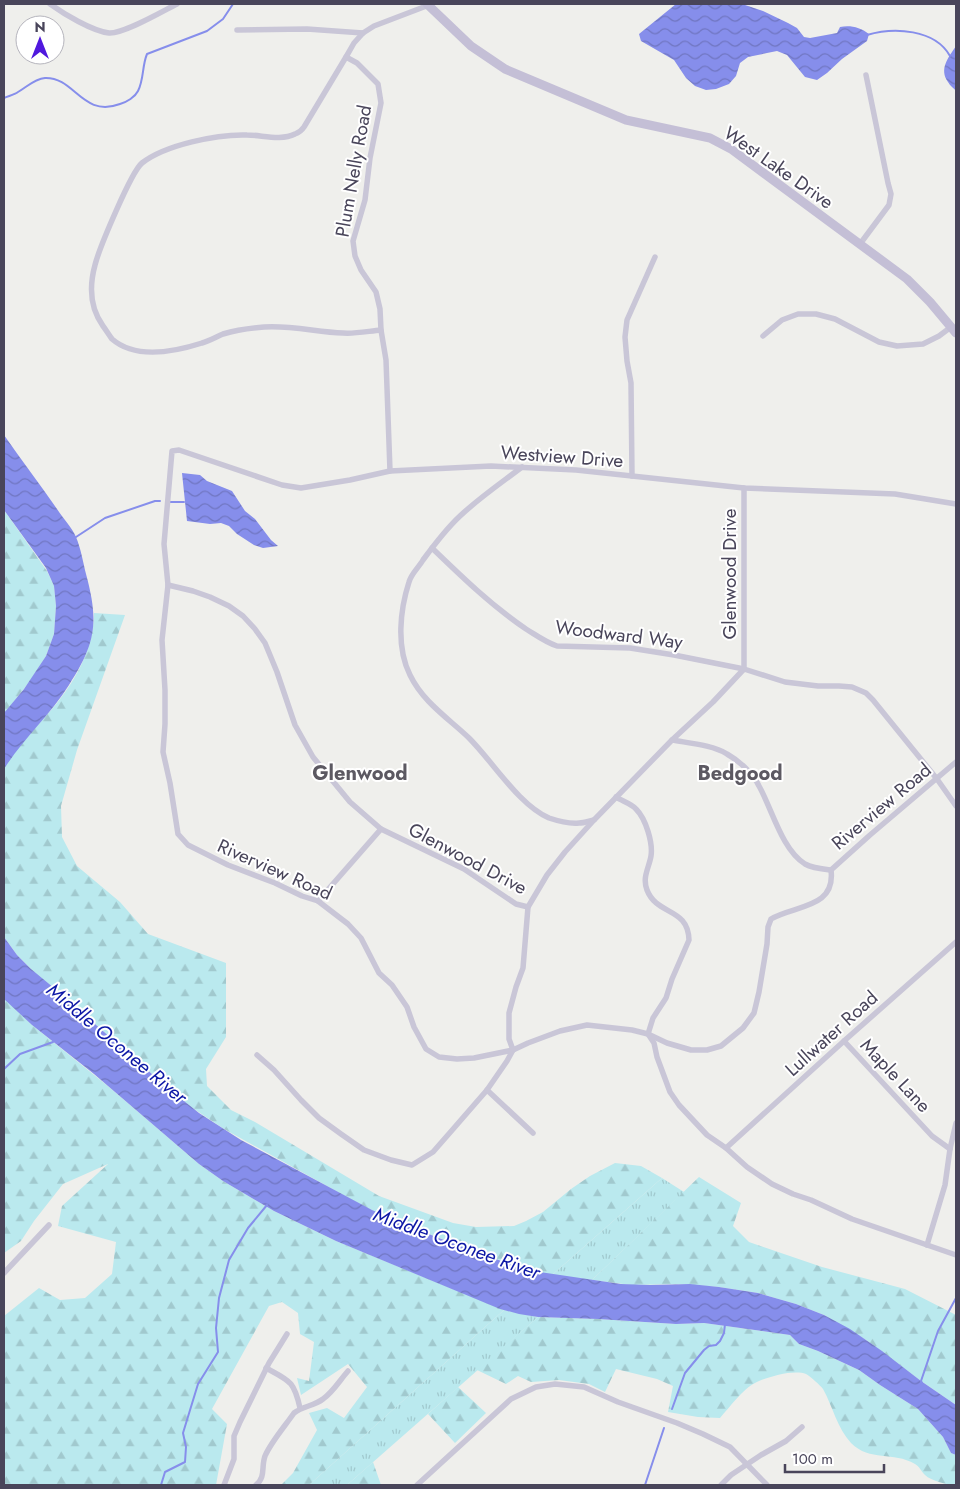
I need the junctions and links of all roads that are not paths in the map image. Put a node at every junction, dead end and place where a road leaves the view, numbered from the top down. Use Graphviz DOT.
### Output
graph roads {
  1 [pos="50,4"];
  2 [pos="177,4"];
  3 [pos="428,5"];
  4 [pos="237,30"];
  5 [pos="363,33"];
  6 [pos="346,56"];
  7 [pos="866,75"];
  8 [pos="860,244"];
  9 [pos="655,257"];
  10 [pos="381,330"];
  11 [pos="953,330"];
  12 [pos="763,336"];
  13 [pos="172,451"];
  14 [pos="522,467"];
  15 [pos="390,471"];
  16 [pos="632,476"];
  17 [pos="744,488"];
  18 [pos="956,504"];
  19 [pos="432,548"];
  20 [pos="168,585"];
  21 [pos="744,670"];
  22 [pos="672,740"];
  23 [pos="956,762"];
  24 [pos="937,779"];
  25 [pos="616,797"];
  26 [pos="956,806"];
  27 [pos="594,820"];
  28 [pos="381,829"];
  29 [pos="830,870"];
  30 [pos="318,901"];
  31 [pos="528,907"];
  32 [pos="956,942"];
  33 [pos="648,1034"];
  34 [pos="844,1041"];
  35 [pos="513,1050"];
  36 [pos="257,1056"];
  37 [pos="487,1090"];
  38 [pos="956,1123"];
  39 [pos="533,1133"];
  40 [pos="726,1148"];
  41 [pos="950,1149"];
  42 [pos="49,1225"];
  43 [pos="927,1245"];
  44 [pos="956,1255"];
  45 [pos="4,1273"];
  46 [pos="287,1334"];
  47 [pos="266,1368"];
  48 [pos="348,1371"];
  49 [pos="300,1408"];
  50 [pos="802,1427"];
  51 [pos="748,1464"];
  52 [pos="224,1485"];
  53 [pos="256,1485"];
  54 [pos="417,1485"];
  55 [pos="721,1485"];
  56 [pos="767,1485"];
  1 -- 2 [label="street"];
  3 -- 5 [label="street"];
  3 -- 8 [label="main road, West Lake Drive"];
  4 -- 5 [label="street"];
  5 -- 6 [label="street"];
  6 -- 10 [label="street, Plum Nelly Road"];
  6 -- 10 [label="street"];
  7 -- 8 [label="street"];
  8 -- 11 [label="main road, West Lake Drive"];
  9 -- 16 [label="street"];
  10 -- 15 [label="street, Plum Nelly Road"];
  11 -- 12 [label="street"];
  13 -- 15 [label="street, Westview Drive"];
  13 -- 20 [label="street, Riverview Road"];
  14 -- 15 [label="street, Westview Drive"];
  14 -- 16 [label="street, Westview Drive"];
  14 -- 19 [label="street"];
  16 -- 17 [label="street, Westview Drive"];
  17 -- 18 [label="street, Westview Drive"];
  17 -- 21 [label="street, Glenwood Drive"];
  19 -- 21 [label="street, Woodward Way"];
  19 -- 27 [label="street"];
  20 -- 28 [label="street, Glenwood Drive"];
  20 -- 30 [label="street, Riverview Road"];
  21 -- 22 [label="street, Glenwood Drive"];
  21 -- 24 [label="street, Woodward Way"];
  22 -- 25 [label="street, Glenwood Drive"];
  22 -- 29 [label="street"];
  23 -- 24 [label="street, Riverview Road"];
  24 -- 26 [label="street, Woodward Way"];
  24 -- 29 [label="street, Riverview Road"];
  25 -- 27 [label="street, Glenwood Drive"];
  25 -- 33 [label="street"];
  27 -- 31 [label="street, Glenwood Drive"];
  28 -- 30 [label="street"];
  28 -- 31 [label="street, Glenwood Drive"];
  29 -- 33 [label="street, Riverview Road"];
  30 -- 35 [label="street, Riverview Road"];
  31 -- 35 [label="street"];
  32 -- 34 [label="street, Lullwater Road"];
  33 -- 35 [label="street, Riverview Road"];
  33 -- 40 [label="street"];
  34 -- 40 [label="street, Lullwater Road"];
  34 -- 41 [label="street, Maple Lane"];
  35 -- 37 [label="street"];
  36 -- 37 [label="street"];
  37 -- 39 [label="street"];
  38 -- 41 [label="street"];
  40 -- 43 [label="street"];
  41 -- 43 [label="street"];
  42 -- 45 [label="street"];
  43 -- 44 [label="street"];
  46 -- 47 [label="street"];
  47 -- 49 [label="street"];
  47 -- 52 [label="street"];
  48 -- 49 [label="street"];
  49 -- 53 [label="street"];
  50 -- 51 [label="street"];
  51 -- 54 [label="street"];
  51 -- 55 [label="street"];
  51 -- 56 [label="street"];
}
